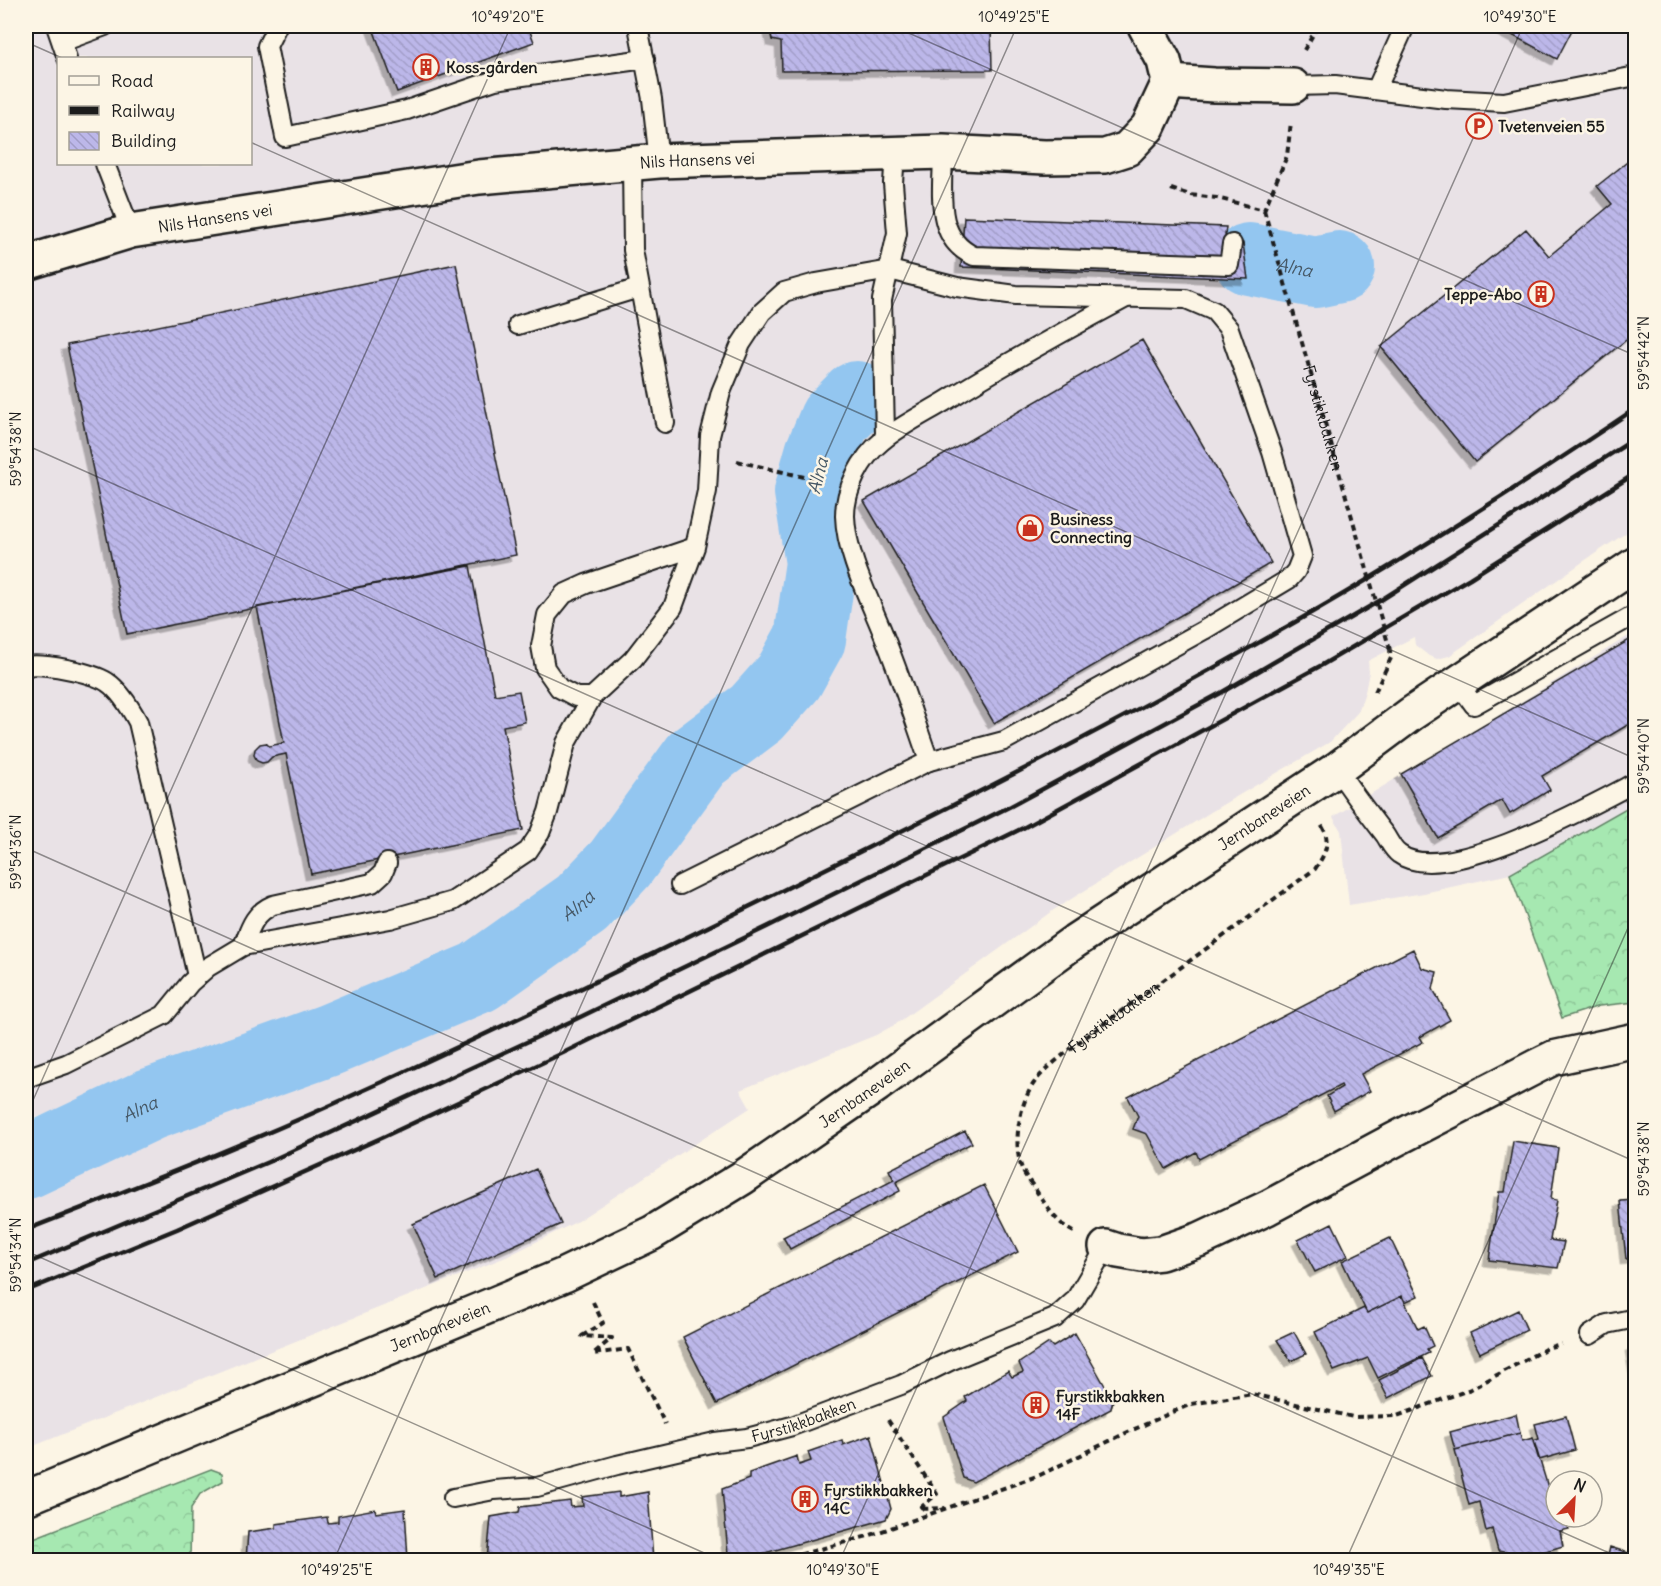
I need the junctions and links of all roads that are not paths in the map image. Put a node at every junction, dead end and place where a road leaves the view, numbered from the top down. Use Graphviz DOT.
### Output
graph roads {
  1 [pos="105,26"];
  2 [pos="277,26"];
  3 [pos="638,26"];
  4 [pos="1145,26"];
  5 [pos="1405,26"];
  6 [pos="62,42"];
  7 [pos="645,59"];
  8 [pos="1635,76"];
  9 [pos="1168,82"];
  10 [pos="1293,86"];
  11 [pos="1376,90"];
  12 [pos="943,152"];
  13 [pos="895,153"];
  14 [pos="645,162"];
  15 [pos="105,165"];
  16 [pos="131,231"];
  17 [pos="1232,244"];
  18 [pos="26,263"];
  19 [pos="890,270"];
  20 [pos="639,288"];
  21 [pos="1128,297"];
  22 [pos="518,326"];
  23 [pos="665,423"];
  24 [pos="883,440"];
  25 [pos="695,547"];
  26 [pos="1635,564"];
  27 [pos="1635,614"];
  28 [pos="26,666"];
  29 [pos="1458,683"];
  30 [pos="592,696"];
  31 [pos="929,761"];
  32 [pos="1344,780"];
  33 [pos="1635,782"];
  34 [pos="387,863"];
  35 [pos="680,885"];
  36 [pos="243,946"];
  37 [pos="198,976"];
  38 [pos="1635,1040"];
  39 [pos="26,1078"];
  40 [pos="1106,1247"];
  41 [pos="1635,1318"];
  42 [pos="1590,1335"];
  43 [pos="26,1498"];
  44 [pos="453,1498"];
  1 -- 6 [label="lane"];
  2 -- 7 [label="lane"];
  3 -- 7 [label="lane"];
  4 -- 9 [label="street"];
  5 -- 11 [label="lane"];
  7 -- 14 [label="lane"];
  8 -- 11 [label="lane"];
  9 -- 10 [label="street"];
  9 -- 12 [label="street, Nils Hansens vei"];
  10 -- 11 [label="lane"];
  12 -- 13 [label="street, Nils Hansens vei"];
  12 -- 17 [label="lane"];
  13 -- 14 [label="street, Nils Hansens vei"];
  13 -- 19 [label="lane"];
  14 -- 16 [label="street, Nils Hansens vei"];
  14 -- 20 [label="lane"];
  15 -- 16 [label="lane"];
  16 -- 18 [label="street, Nils Hansens vei"];
  19 -- 21 [label="lane"];
  19 -- 24 [label="lane"];
  19 -- 25 [label="lane"];
  20 -- 22 [label="lane"];
  20 -- 23 [label="lane"];
  21 -- 24 [label="lane"];
  21 -- 31 [label="lane"];
  24 -- 31 [label="lane"];
  25 -- 30 [label="lane"];
  25 -- 30 [label="lane"];
  26 -- 29 [label="street, Jernbaneveien"];
  27 -- 29 [label="lane"];
  28 -- 37 [label="lane"];
  29 -- 32 [label="street, Jernbaneveien"];
  30 -- 36 [label="lane"];
  31 -- 35 [label="lane"];
  32 -- 33 [label="lane"];
  32 -- 43 [label="street, Jernbaneveien"];
  34 -- 36 [label="lane"];
  36 -- 37 [label="lane"];
  37 -- 39 [label="lane"];
  38 -- 40 [label="street"];
  40 -- 44 [label="lane, Fyrstikkbakken"];
  41 -- 42 [label="lane"];
}
